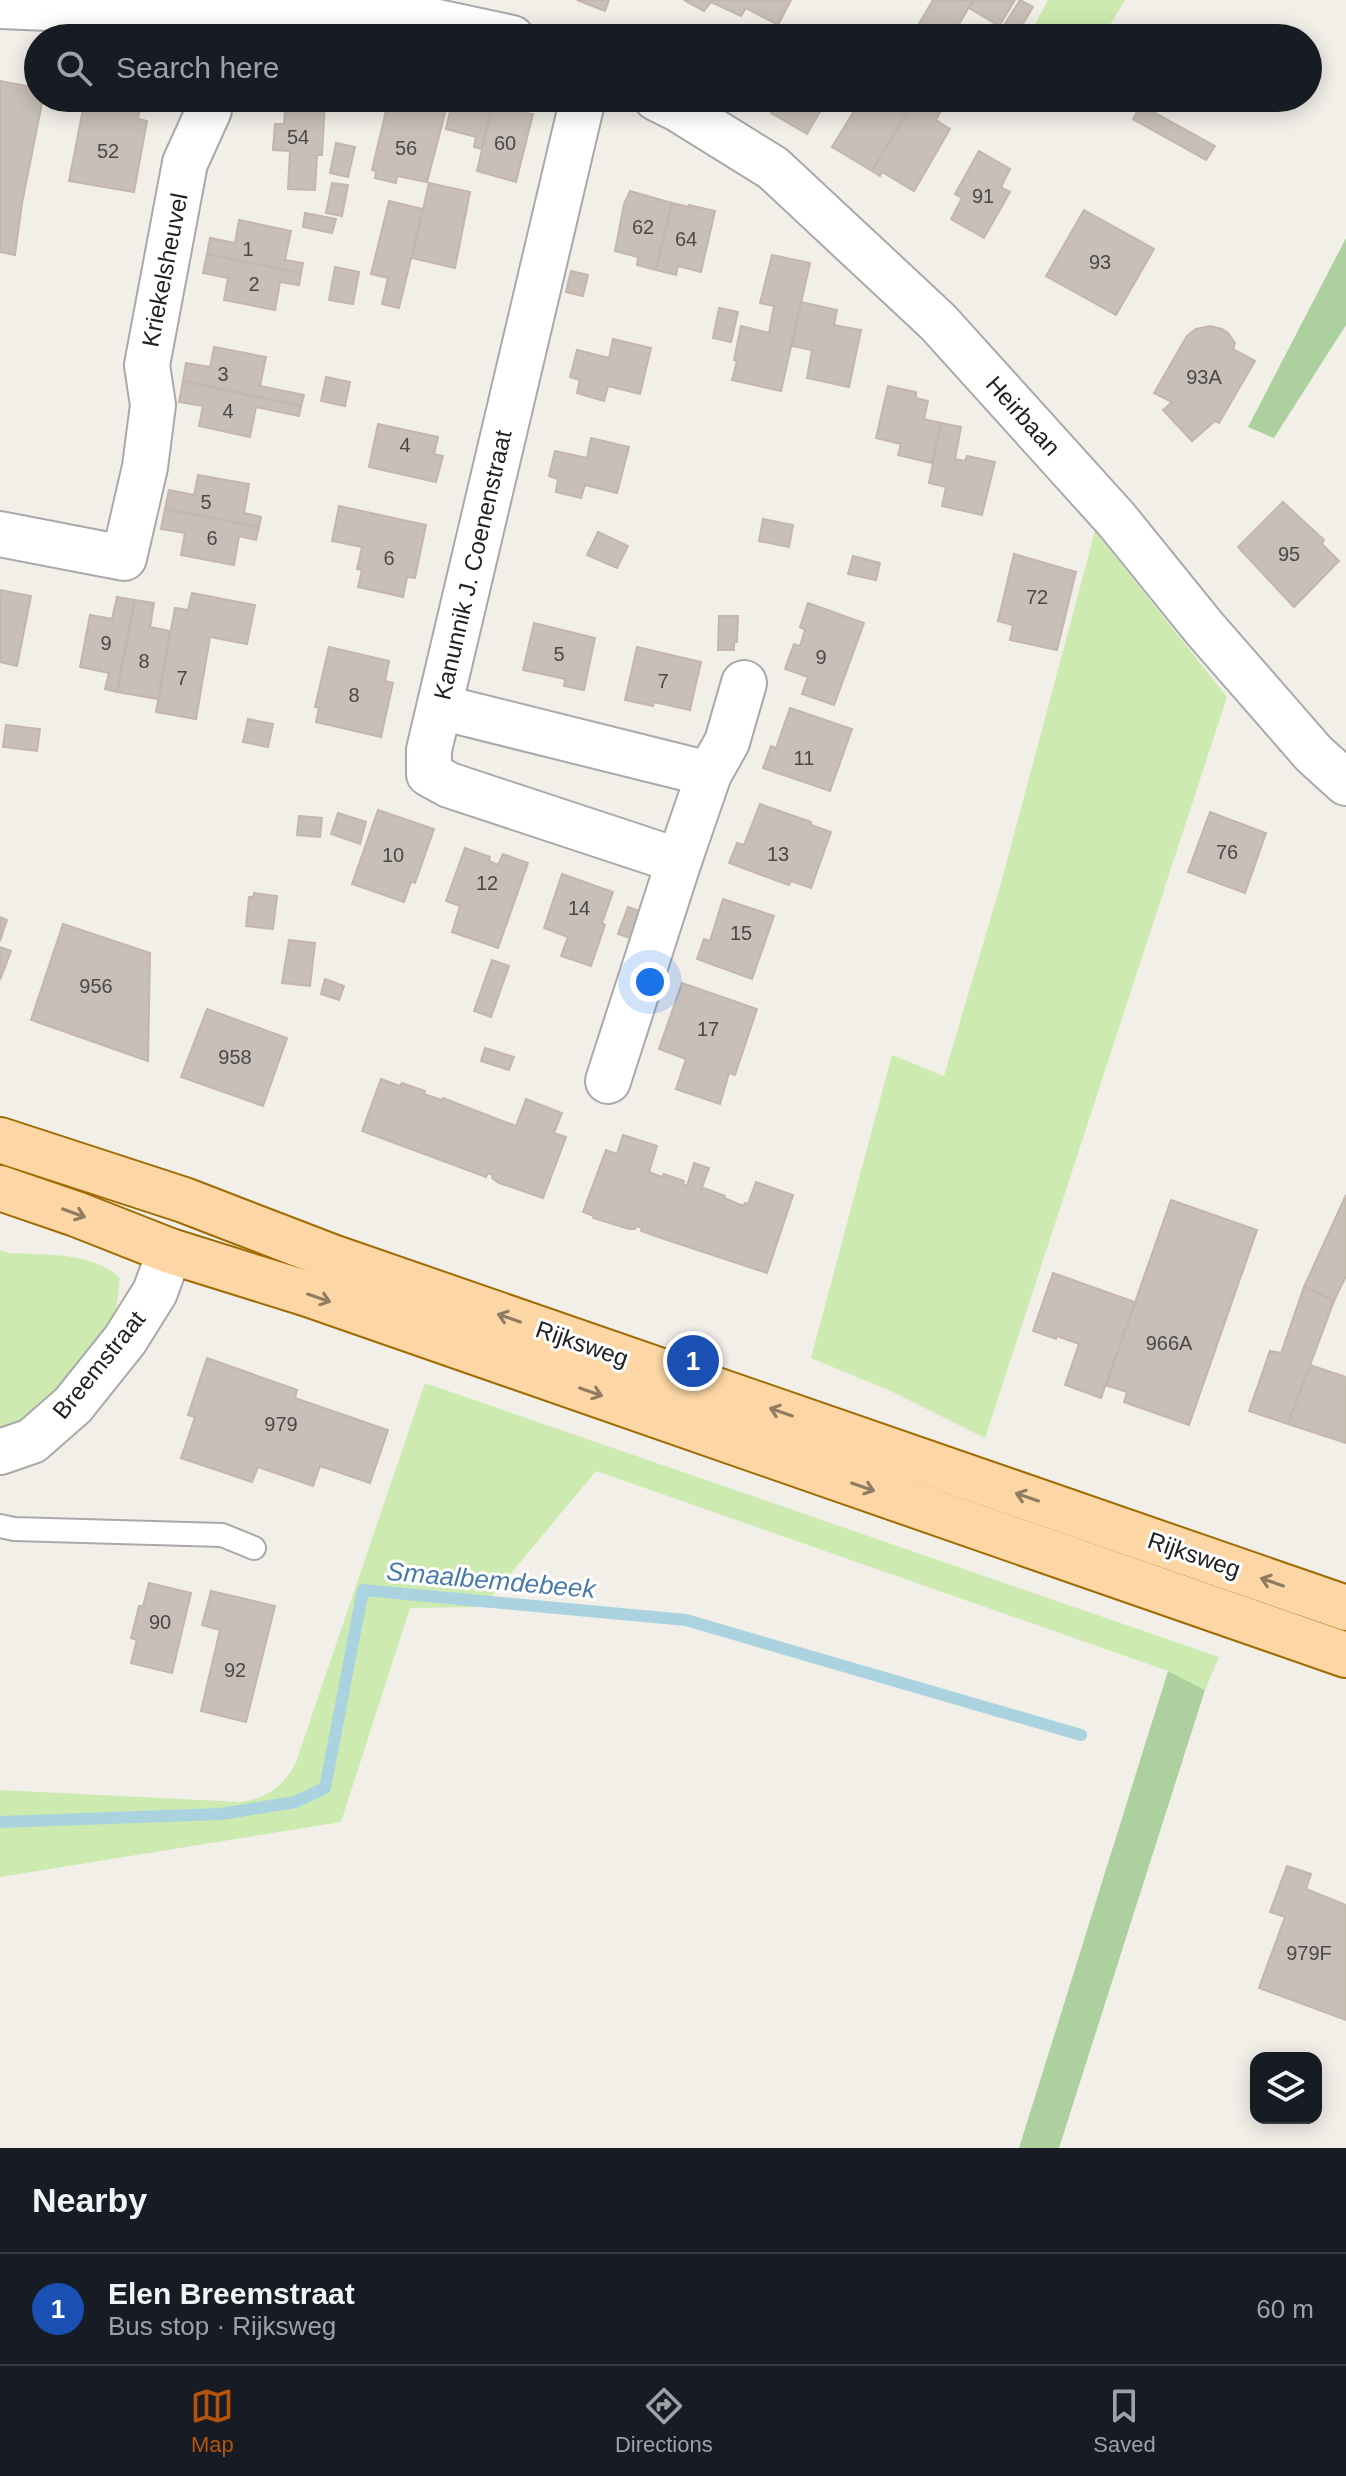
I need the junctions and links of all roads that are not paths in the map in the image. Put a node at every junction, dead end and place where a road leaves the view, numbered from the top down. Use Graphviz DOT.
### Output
graph roads {
  1 [pos="0,6"];
  2 [pos="219,24"];
  3 [pos="447,24"];
  4 [pos="208,112"];
  5 [pos="580,112"];
  6 [pos="683,112"];
  7 [pos="0,534"];
  8 [pos="744,683"];
  9 [pos="440,707"];
  10 [pos="709,774"];
  11 [pos="1346,783"];
  12 [pos="679,861"];
  13 [pos="608,1081"];
  14 [pos="0,1140"];
  15 [pos="0,1188"];
  16 [pos="170,1251"];
  17 [pos="0,1452"];
  18 [pos="0,1526"];
  19 [pos="254,1548"];
  20 [pos="1346,1608"];
  21 [pos="1346,1655"];
  1 -- 2 [label="street"];
  2 -- 3 [label="street"];
  4 -- 7 [label="street, Kriekelsheuvel"];
  5 -- 9 [label="street, Kanunnik J. Coenenstraat"];
  6 -- 11 [label="street, Heirbaan"];
  8 -- 10 [label="street"];
  9 -- 10 [label="street, Kanunnik J. Coenenstraat"];
  9 -- 12 [label="street, Kanunnik J. Coenenstraat"];
  10 -- 12 [label="street"];
  12 -- 13 [label="street"];
  20 -- 14 [label="main road, Rijksweg, one-way"];
  15 -- 16 [label="main road, Rijksweg, one-way"];
  16 -- 17 [label="street, Breemstraat"];
  16 -- 21 [label="main road, Rijksweg, one-way"];
  18 -- 19 [label="lane"];
}
